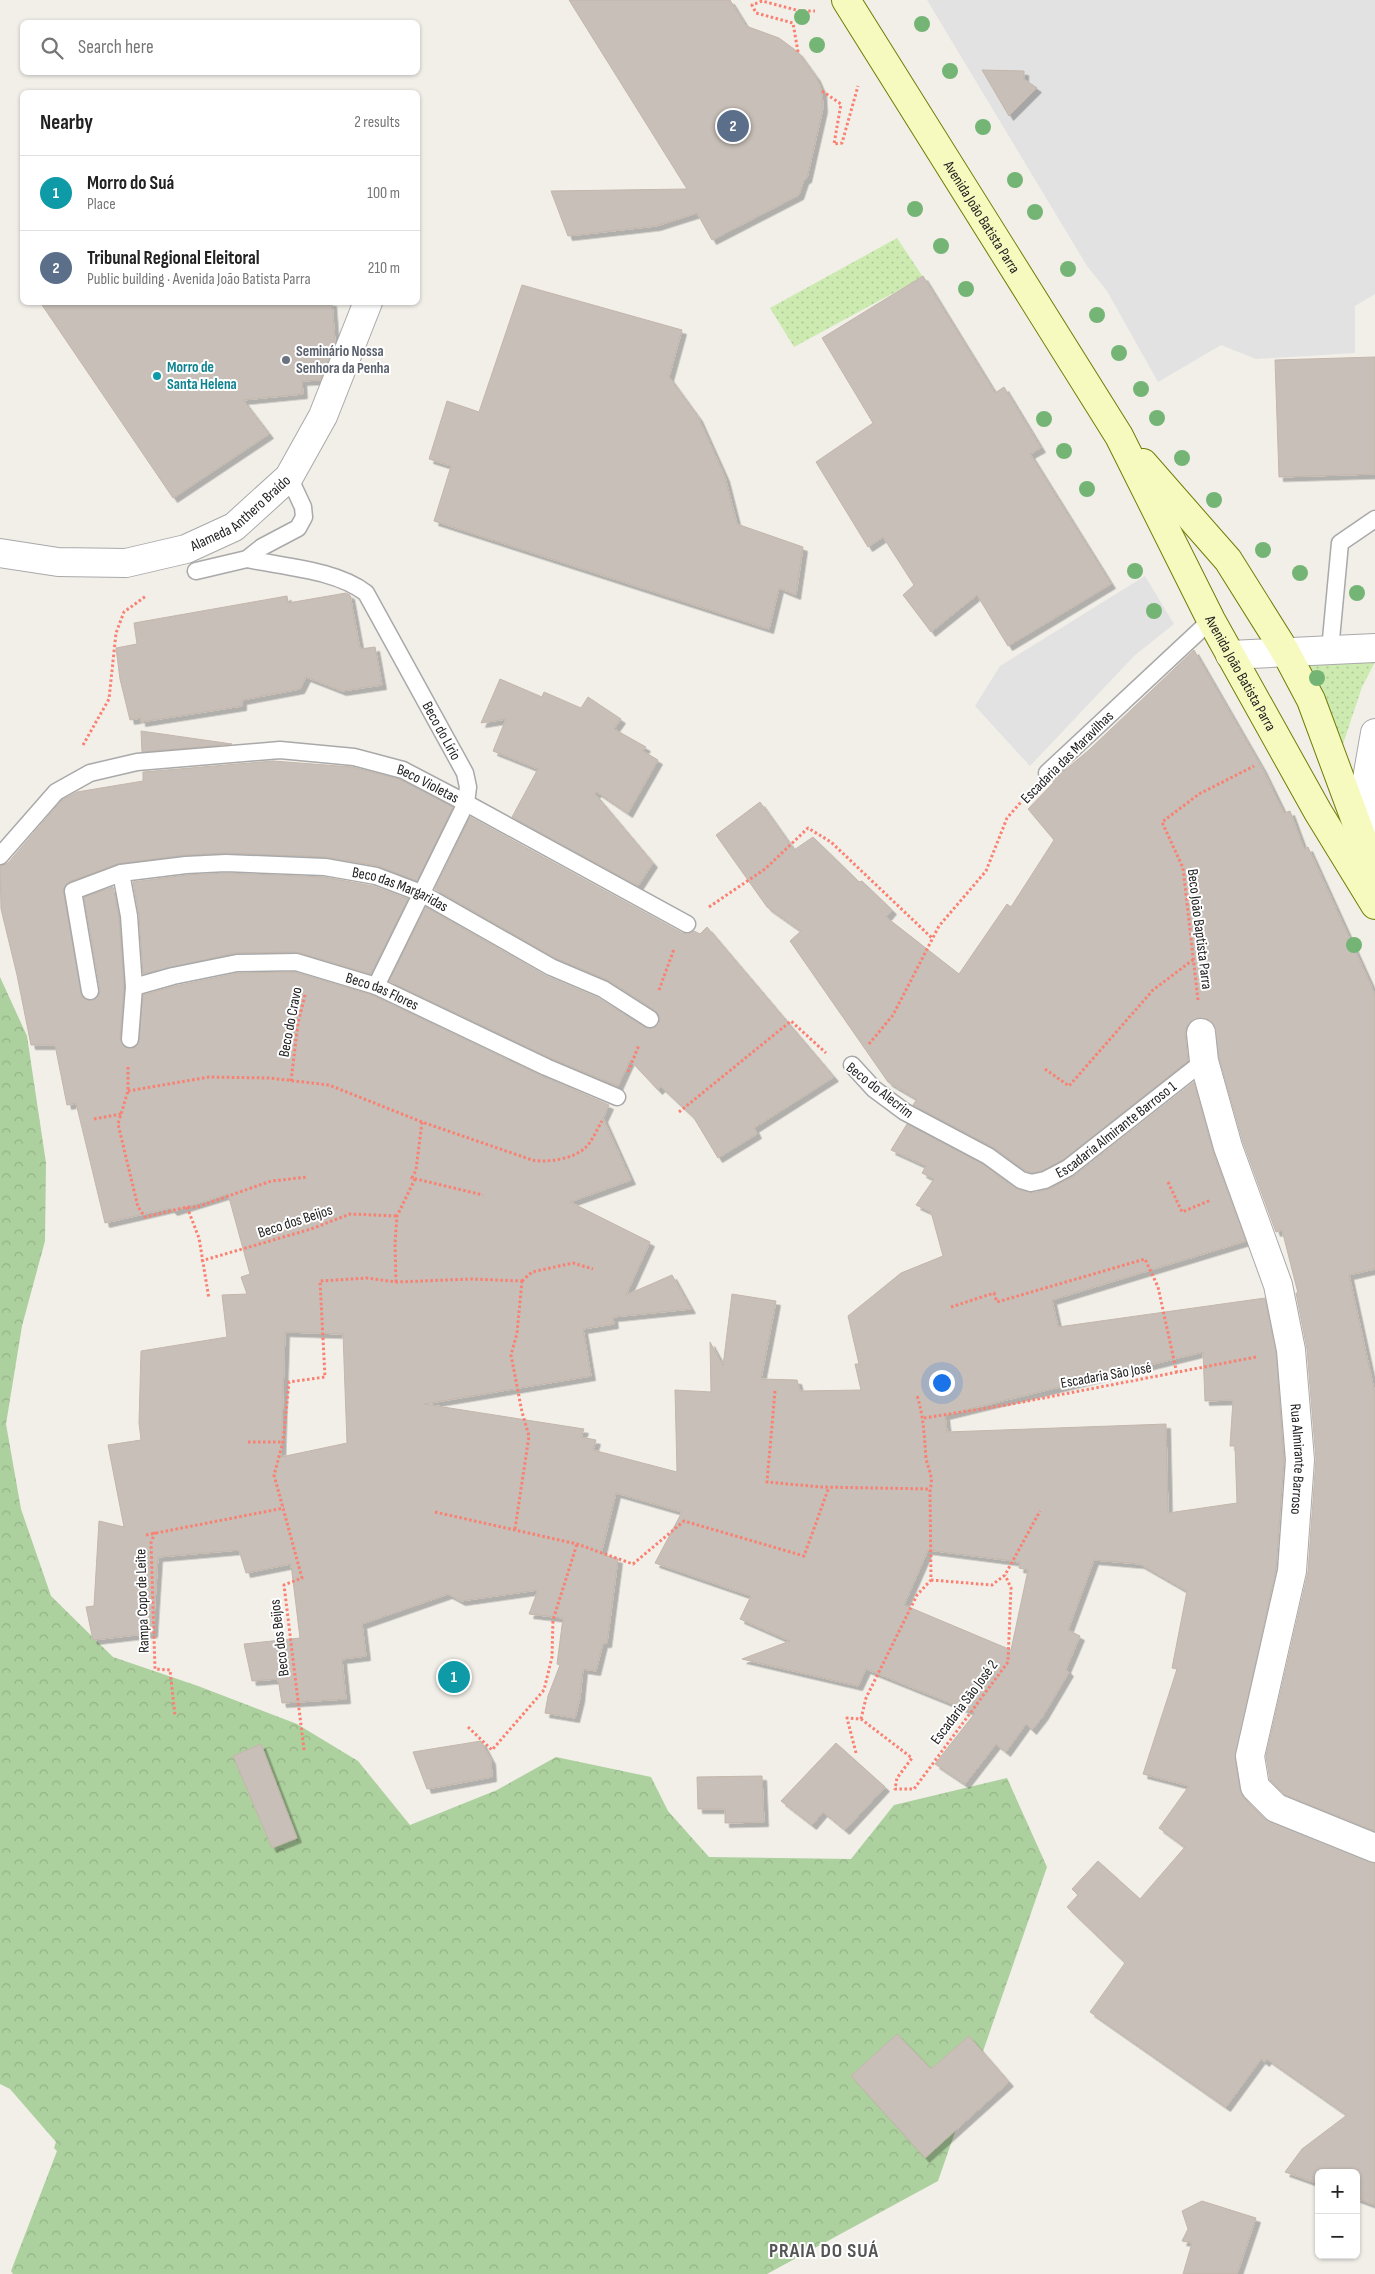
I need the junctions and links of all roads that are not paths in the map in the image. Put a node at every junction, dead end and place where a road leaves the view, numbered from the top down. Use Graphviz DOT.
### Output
graph roads {
  1 [pos="849,6"];
  2 [pos="367,305"];
  3 [pos="1118,436"];
  4 [pos="289,477"];
  5 [pos="1375,519"];
  6 [pos="0,553"];
  7 [pos="247,559"];
  8 [pos="196,572"];
  9 [pos="1211,620"];
  10 [pos="1375,648"];
  11 [pos="1330,650"];
  12 [pos="1285,651"];
  13 [pos="1230,655"];
  14 [pos="1375,733"];
  15 [pos="1047,773"];
  16 [pos="466,803"];
  17 [pos="0,856"];
  18 [pos="1371,863"];
  19 [pos="121,873"];
  20 [pos="421,893"];
  21 [pos="1375,905"];
  22 [pos="687,924"];
  23 [pos="376,986"];
  24 [pos="134,987"];
  25 [pos="90,991"];
  26 [pos="650,1019"];
  27 [pos="1201,1033"];
  28 [pos="130,1039"];
  29 [pos="1204,1061"];
  30 [pos="852,1065"];
  31 [pos="617,1097"];
  32 [pos="1021,1180"];
  33 [pos="1375,1848"];
  1 -- 3 [label="main road, Avenida João Batista Parra"];
  2 -- 4 [label="street, Alameda Anthero Braído"];
  3 -- 9 [label="main road, Avenida João Batista Parra"];
  3 -- 12 [label="main road, Avenida João Batista Parra"];
  4 -- 6 [label="street, Alameda Anthero Braído"];
  4 -- 7 [label="lane"];
  5 -- 11 [label="lane"];
  7 -- 8 [label="lane"];
  7 -- 16 [label="lane, Beco do Lírio"];
  9 -- 13 [label="main road, Avenida João Batista Parra"];
  9 -- 15 [label="lane, Escadaria das Maravilhas"];
  10 -- 11 [label="street"];
  11 -- 12 [label="street"];
  12 -- 13 [label="street"];
  12 -- 18 [label="main road, Avenida João Batista Parra"];
  13 -- 21 [label="main road, Avenida João Batista Parra"];
  14 -- 18 [label="street"];
  16 -- 17 [label="lane, Beco Violetas"];
  16 -- 20 [label="lane, Beco do Lírio"];
  16 -- 22 [label="lane, Beco Violetas"];
  19 -- 20 [label="lane, Beco das Margaridas"];
  19 -- 24 [label="lane"];
  19 -- 25 [label="lane, Beco das Margaridas"];
  20 -- 23 [label="lane, Beco do Lírio"];
  20 -- 26 [label="lane, Beco das Margaridas"];
  23 -- 24 [label="lane, Beco das Flores"];
  23 -- 31 [label="lane, Beco das Flores"];
  24 -- 28 [label="lane"];
  27 -- 29 [label="street, Rua Almirante Barroso"];
  29 -- 32 [label="lane, Escadaria Almirante Barroso 1"];
  29 -- 33 [label="street, Rua Almirante Barroso"];
  30 -- 32 [label="lane, Beco do Alecrim"];
}
